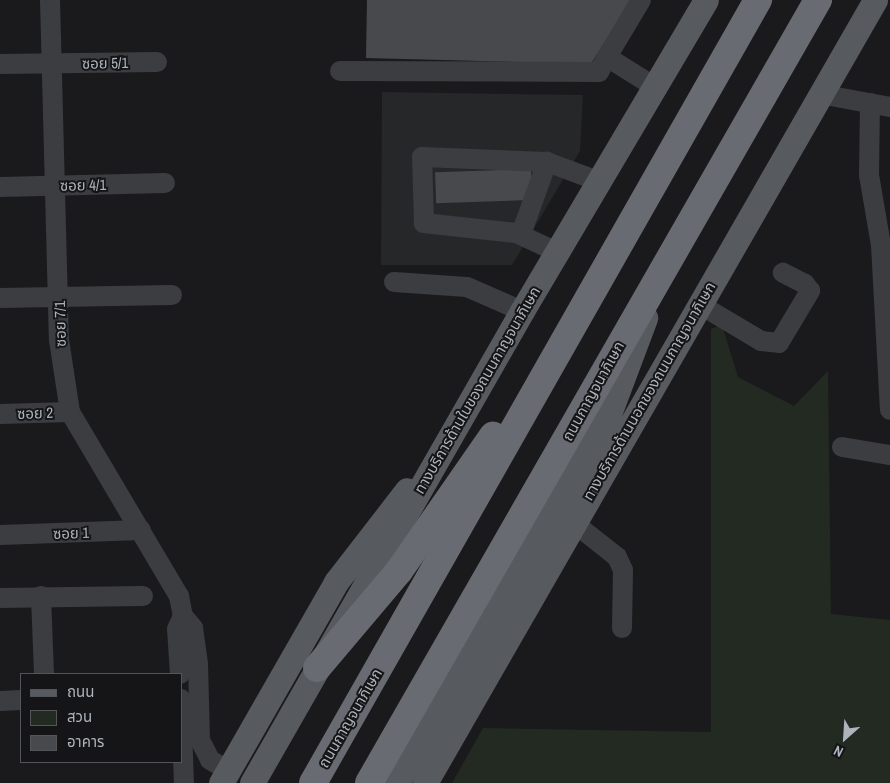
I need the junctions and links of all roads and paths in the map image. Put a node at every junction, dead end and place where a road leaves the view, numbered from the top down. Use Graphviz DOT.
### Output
graph roads {
  1 [pos="50,0"];
  2 [pos="642,0"];
  3 [pos="706,0"];
  4 [pos="758,0"];
  5 [pos="818,0"];
  6 [pos="874,0"];
  7 [pos="607,58"];
  8 [pos="157,62"];
  9 [pos="0,64"];
  10 [pos="52,64"];
  11 [pos="340,71"];
  12 [pos="655,86"];
  13 [pos="820,94"];
  14 [pos="870,103"];
  15 [pos="890,107"];
  16 [pos="547,162"];
  17 [pos="598,181"];
  18 [pos="165,183"];
  19 [pos="56,186"];
  20 [pos="0,187"];
  21 [pos="521,234"];
  22 [pos="557,252"];
  23 [pos="665,264"];
  24 [pos="783,273"];
  25 [pos="394,282"];
  26 [pos="60,296"];
  27 [pos="172,296"];
  28 [pos="703,297"];
  29 [pos="0,298"];
  30 [pos="522,311"];
  31 [pos="555,359"];
  32 [pos="890,410"];
  33 [pos="70,412"];
  34 [pos="0,414"];
  35 [pos="609,414"];
  36 [pos="842,447"];
  37 [pos="442,450"];
  38 [pos="890,455"];
  39 [pos="574,523"];
  40 [pos="141,530"];
  41 [pos="0,535"];
  42 [pos="41,596"];
  43 [pos="143,596"];
  44 [pos="0,598"];
  45 [pos="183,616"];
  46 [pos="622,628"];
  47 [pos="317,668"];
  48 [pos="44,673"];
  49 [pos="180,673"];
  50 [pos="0,700"];
  51 [pos="20,700"];
  52 [pos="182,727"];
  53 [pos="225,777"];
  54 [pos="184,783"];
  55 [pos="252,783"];
  56 [pos="313,783"];
  57 [pos="369,783"];
  58 [pos="398,783"];
  59 [pos="425,783"];
  1 -- 10 [label="street, ซอย 7/1"];
  2 -- 7 [label="street"];
  3 -- 12 [label="main road, ทางบริการด้านในของถนนกาญจนาภิเษก"];
  4 -- 31 [label="highway, ถนนกาญจนาภิเษก"];
  5 -- 23 [label="highway, ถนนกาญจนาภิเษก"];
  6 -- 13 [label="main road, ทางบริการด้านนอกของถนนกาญจนาภิเษก"];
  7 -- 11 [label="street"];
  7 -- 12 [label="street"];
  8 -- 10 [label="street, ซอย 5/1"];
  9 -- 10 [label="street, ซอย 5/1"];
  10 -- 19 [label="street, ซอย 7/1"];
  12 -- 17 [label="main road, ทางบริการด้านในของถนนกาญจนาภิเษก"];
  13 -- 14 [label="street"];
  13 -- 28 [label="main road, ทางบริการด้านนอกของถนนกาญจนาภิเษก"];
  14 -- 15 [label="street"];
  14 -- 32 [label="street"];
  16 -- 17 [label="street"];
  16 -- 21 [label="street"];
  16 -- 21 [label="street"];
  17 -- 22 [label="main road, ทางบริการด้านในของถนนกาญจนาภิเษก"];
  18 -- 19 [label="street, ซอย 4/1"];
  19 -- 20 [label="street, ซอย 4/1"];
  19 -- 26 [label="street, ซอย 7/1"];
  21 -- 22 [label="street"];
  22 -- 30 [label="main road, ทางบริการด้านในของถนนกาญจนาภิเษก"];
  23 -- 35 [label="main road"];
  23 -- 57 [label="highway, ถนนกาญจนาภิเษก"];
  24 -- 28 [label="street"];
  25 -- 30 [label="street"];
  26 -- 27 [label="street"];
  26 -- 29 [label="street"];
  26 -- 33 [label="street, ซอย 7/1"];
  28 -- 35 [label="main road"];
  28 -- 39 [label="main road, ทางบริการด้านนอกของถนนกาญจนาภิเษก"];
  30 -- 37 [label="main road, ทางบริการด้านในของถนนกาญจนาภิเษก"];
  31 -- 47 [label="highway"];
  31 -- 56 [label="highway, ถนนกาญจนาภิเษก"];
  33 -- 34 [label="street, ซอย 2"];
  33 -- 40 [label="street, ซอย 7/1"];
  35 -- 58 [label="main road"];
  36 -- 38 [label="street"];
  37 -- 47 [label="main road, ทางบริการด้านในของถนนกาญจนาภิเษก"];
  37 -- 53 [label="main road"];
  39 -- 46 [label="street"];
  39 -- 59 [label="main road, ทางบริการด้านนอกของถนนกาญจนาภิเษก"];
  40 -- 41 [label="street, ซอย 1"];
  40 -- 45 [label="street, ซอย 7/1"];
  42 -- 43 [label="street"];
  42 -- 44 [label="street"];
  42 -- 48 [label="street"];
  45 -- 49 [label="street"];
  45 -- 53 [label="street, ซอย 7/1"];
  47 -- 55 [label="main road, ทางบริการด้านในของถนนกาญจนาภิเษก"];
  50 -- 51 [label="street"];
  52 -- 54 [label="street"];
}
